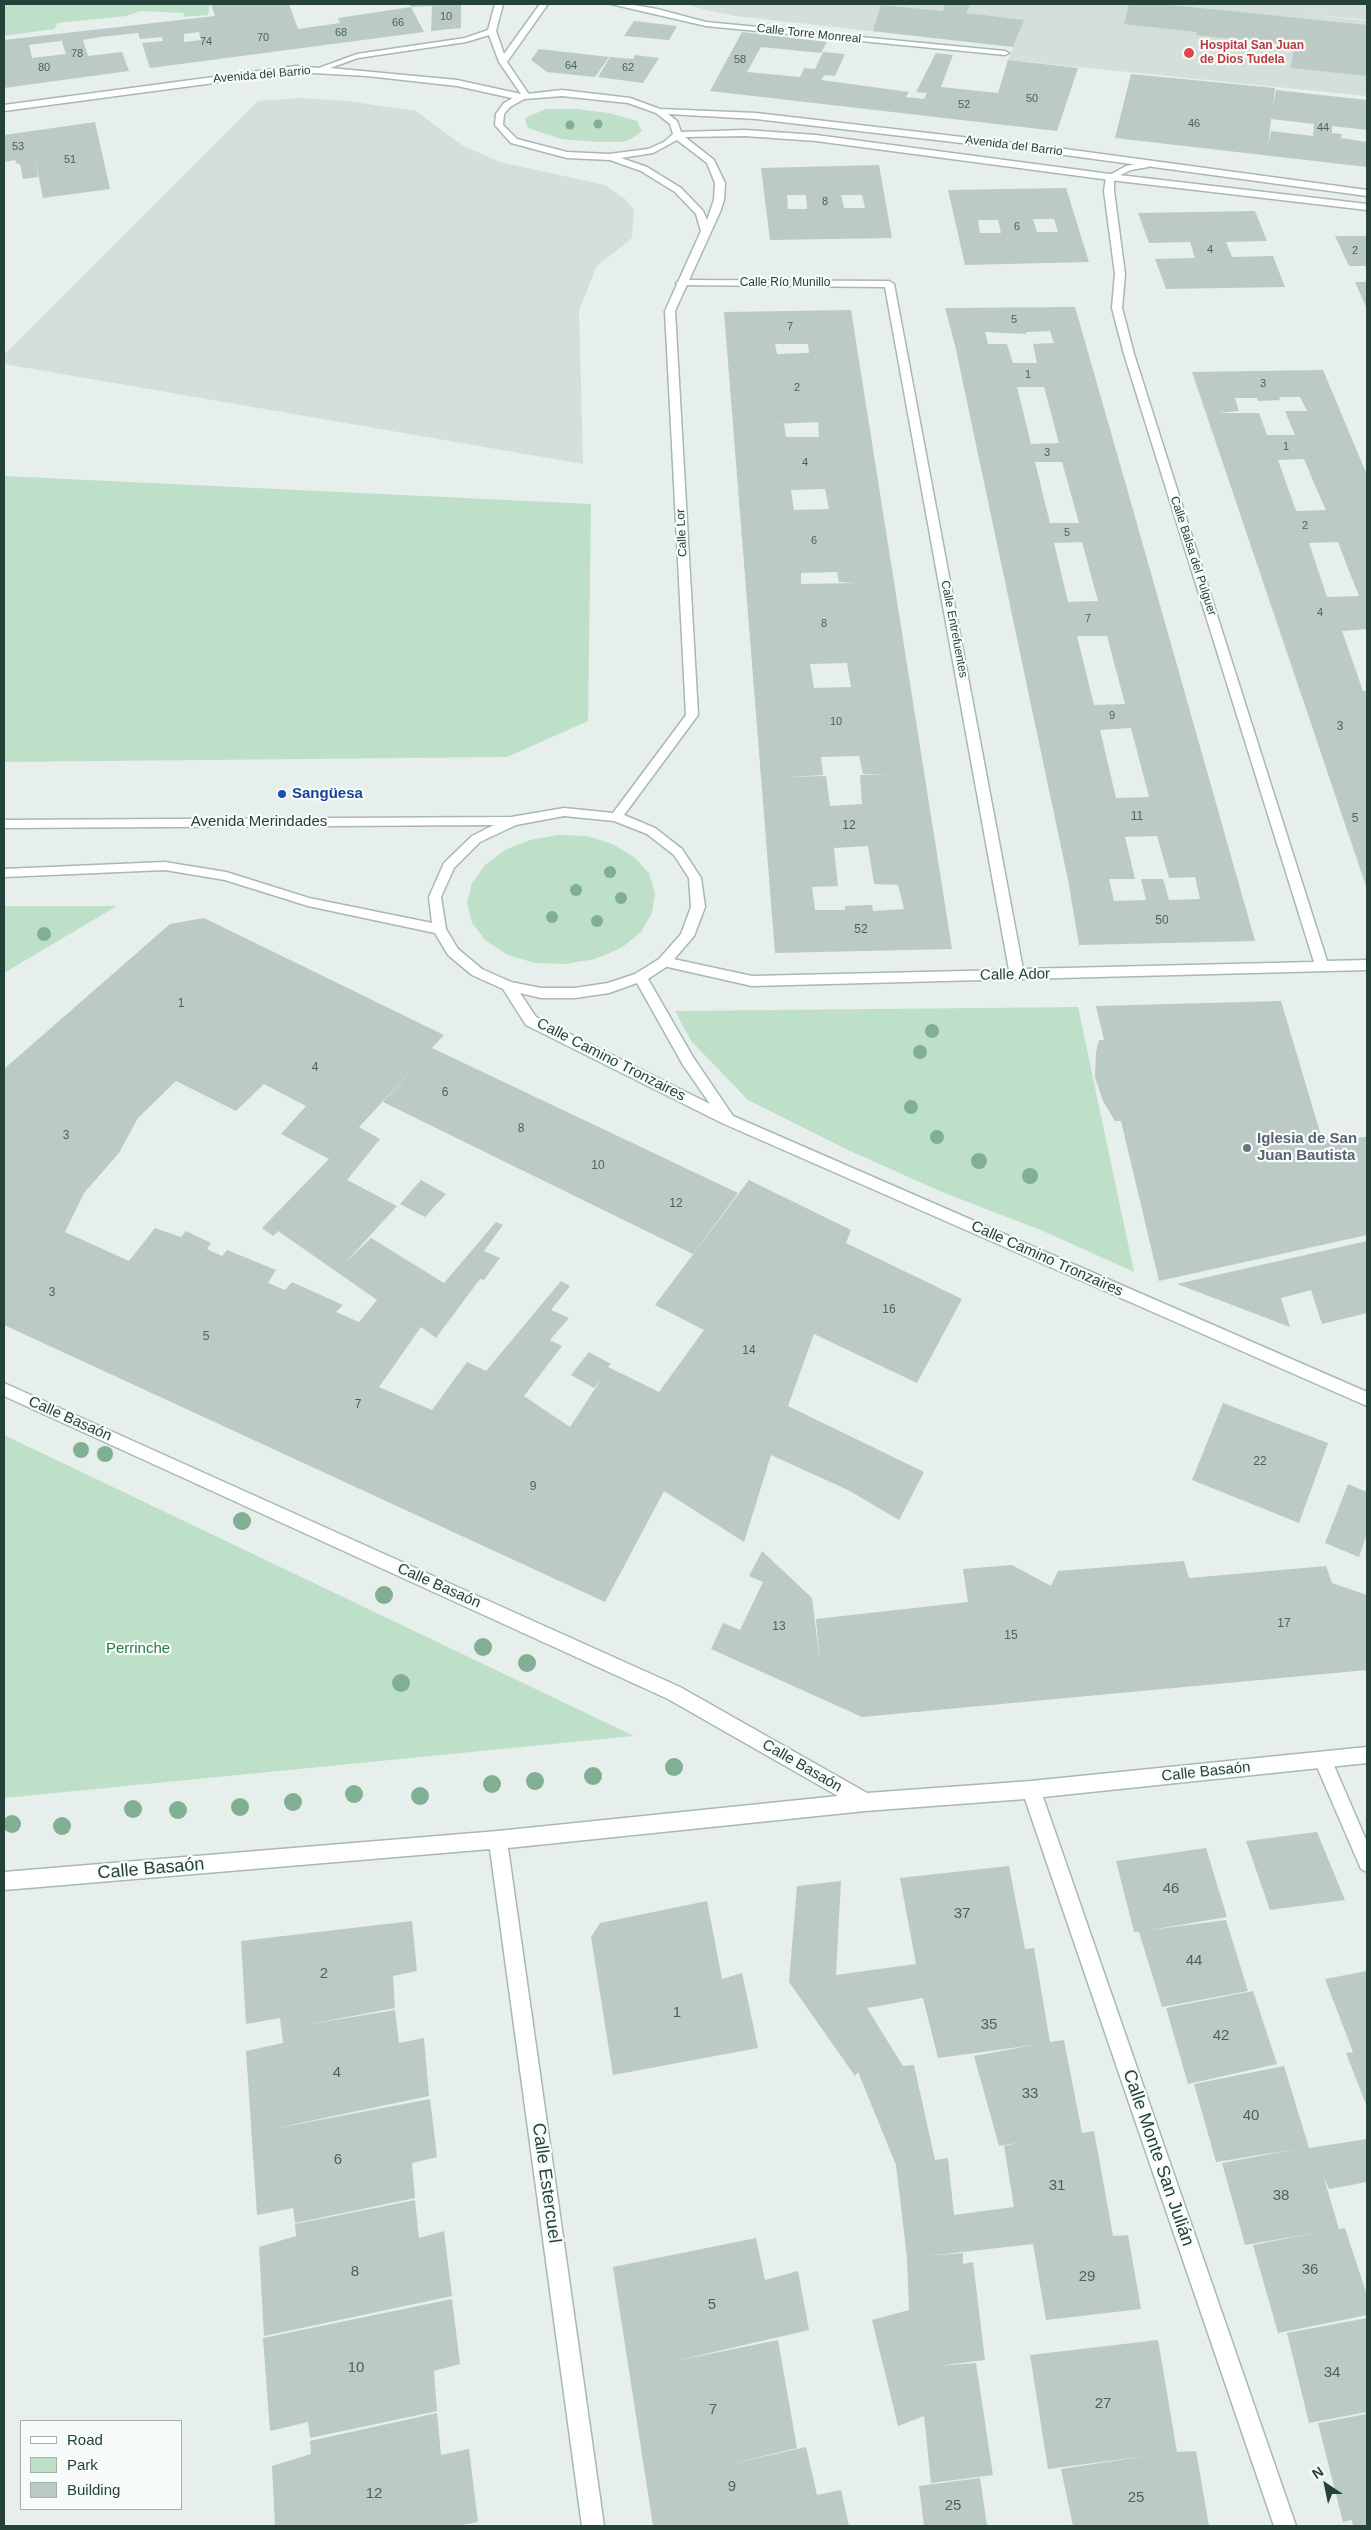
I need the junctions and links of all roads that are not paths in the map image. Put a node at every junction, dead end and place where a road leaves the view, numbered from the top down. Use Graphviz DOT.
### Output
graph roads {
  1 [pos="499,4"];
  2 [pos="544,4"];
  3 [pos="615,4"];
  4 [pos="492,31"];
  5 [pos="1005,53"];
  6 [pos="503,62"];
  7 [pos="318,70"];
  8 [pos="523,96"];
  9 [pos="4,108"];
  10 [pos="659,111"];
  11 [pos="677,136"];
  12 [pos="609,157"];
  13 [pos="1145,164"];
  14 [pos="1110,177"];
  15 [pos="1367,193"];
  16 [pos="1367,207"];
  17 [pos="706,231"];
  18 [pos="681,283"];
  19 [pos="889,284"];
  20 [pos="616,817"];
  21 [pos="513,821"];
  22 [pos="4,824"];
  23 [pos="4,873"];
  24 [pos="439,929"];
  25 [pos="664,962"];
  26 [pos="1367,965"];
  27 [pos="1322,966"];
  28 [pos="1017,975"];
  29 [pos="640,977"];
  30 [pos="508,986"];
  31 [pos="727,1119"];
  32 [pos="4,1389"];
  33 [pos="1367,1399"];
  34 [pos="1367,1755"];
  35 [pos="1323,1760"];
  36 [pos="1031,1790"];
  37 [pos="865,1802"];
  38 [pos="498,1840"];
  39 [pos="1367,1863"];
  40 [pos="4,1881"];
  41 [pos="593,2526"];
  42 [pos="1285,2526"];
  1 -- 4 [label="street"];
  2 -- 6 [label="street"];
  3 -- 5 [label="street, Calle Torre Monreal"];
  4 -- 6 [label="street"];
  4 -- 7 [label="street"];
  6 -- 8 [label="street"];
  7 -- 8 [label="street, Avenida del Barrio"];
  7 -- 9 [label="street, Avenida del Barrio"];
  8 -- 10 [label="street, Avenida del Barrio"];
  8 -- 12 [label="street"];
  10 -- 11 [label="street, Calle Lor"];
  10 -- 13 [label="street, Avenida del Barrio"];
  11 -- 12 [label="street"];
  11 -- 14 [label="street, Avenida del Barrio"];
  11 -- 17 [label="street, Calle Lor"];
  12 -- 17 [label="street"];
  13 -- 14 [label="street"];
  13 -- 15 [label="street, Avenida del Barrio"];
  14 -- 16 [label="street, Avenida del Barrio"];
  14 -- 27 [label="street, Calle Balsa del Pulguer"];
  17 -- 18 [label="street, Calle Lor"];
  18 -- 19 [label="street, Calle Río Munillo"];
  18 -- 20 [label="street, Calle Lor"];
  19 -- 28 [label="street, Calle Entrefuentes"];
  20 -- 21 [label="street"];
  20 -- 25 [label="street"];
  21 -- 22 [label="street, Avenida Merindades"];
  21 -- 24 [label="street"];
  23 -- 24 [label="street"];
  24 -- 30 [label="street"];
  25 -- 28 [label="street, Calle Ador"];
  25 -- 29 [label="street"];
  26 -- 27 [label="street, Calle Ador"];
  27 -- 28 [label="street, Calle Ador"];
  29 -- 30 [label="street"];
  29 -- 31 [label="street, Calle Camino Tronzaires"];
  30 -- 31 [label="street, Calle Camino Tronzaires"];
  31 -- 33 [label="street, Calle Camino Tronzaires"];
  32 -- 37 [label="street, Calle Basaón"];
  34 -- 35 [label="street, Calle Basaón"];
  35 -- 36 [label="street, Calle Basaón"];
  35 -- 39 [label="street"];
  36 -- 37 [label="street, Calle Basaón"];
  36 -- 42 [label="street, Calle Monte San Julián"];
  37 -- 38 [label="street, Calle Basaón"];
  38 -- 40 [label="street, Calle Basaón"];
  38 -- 41 [label="street, Calle Estercuel"];
}
